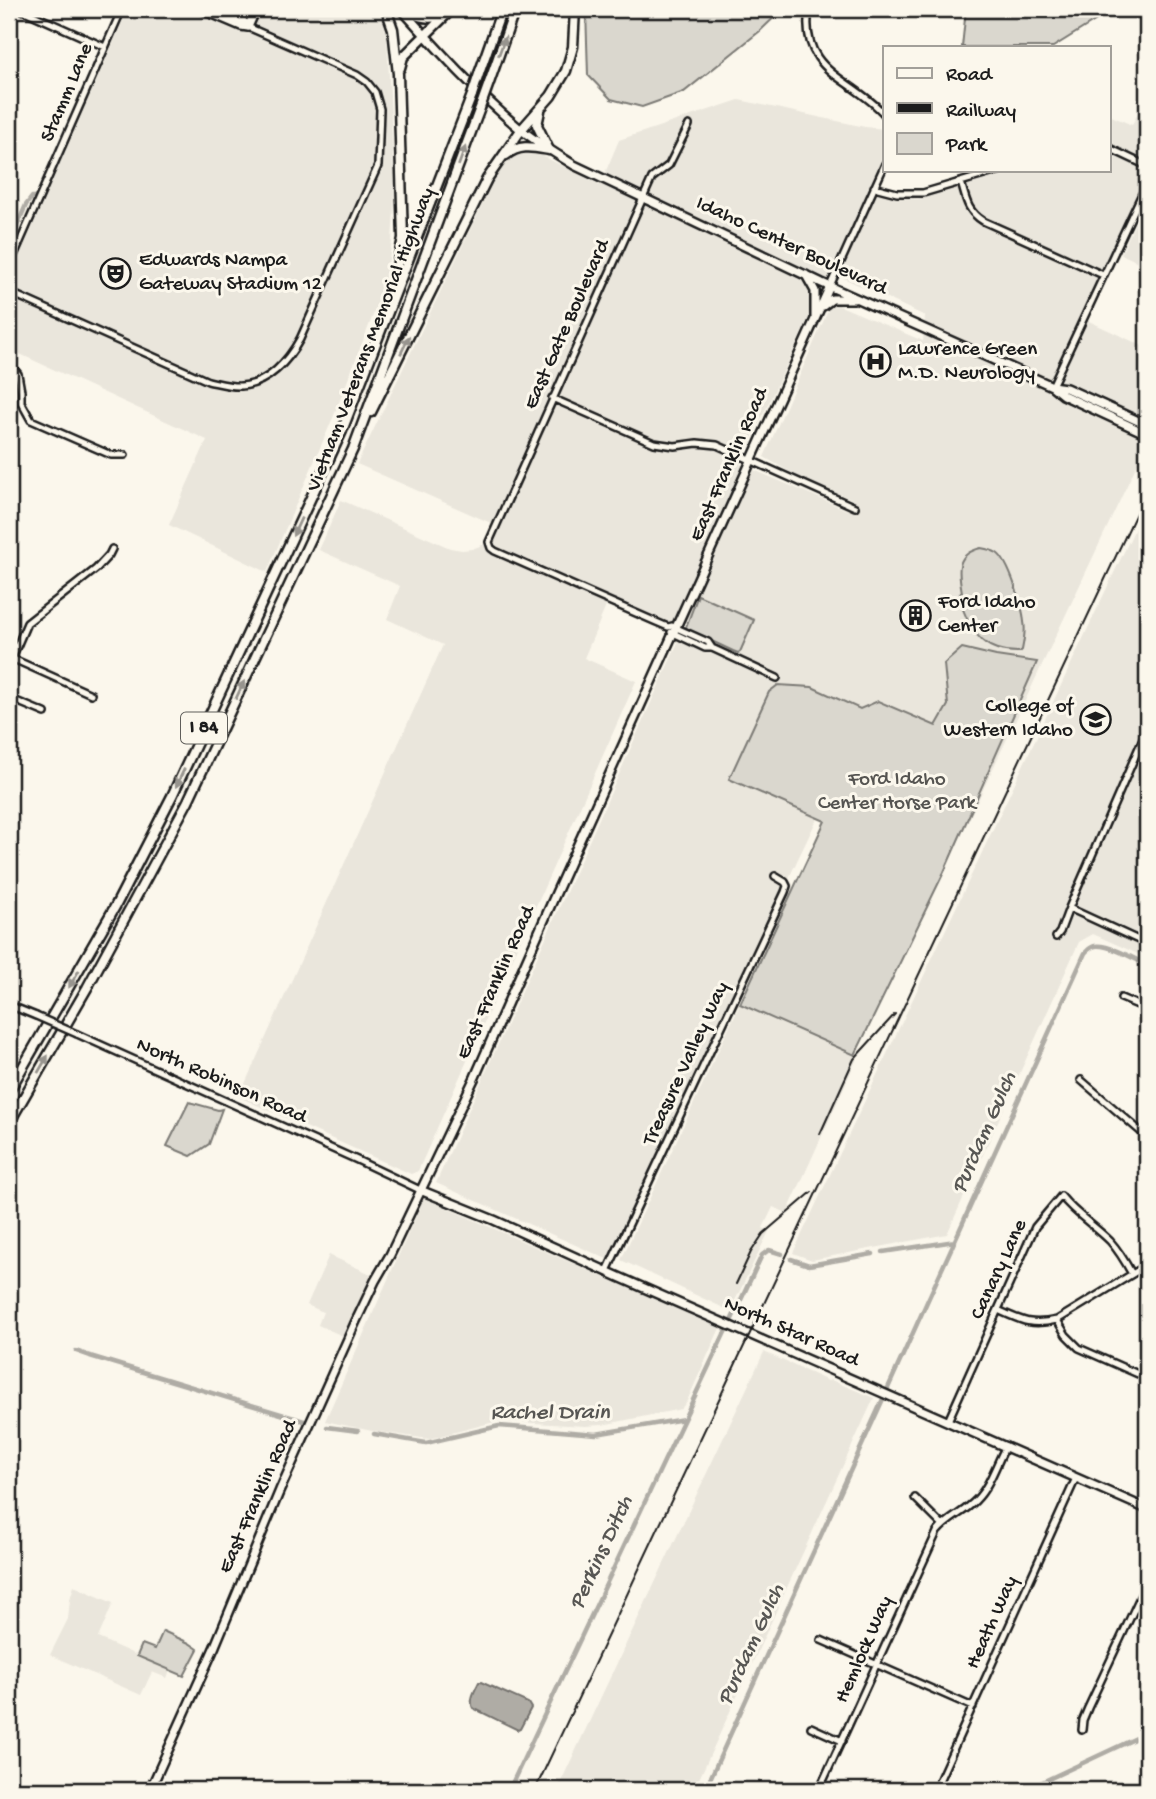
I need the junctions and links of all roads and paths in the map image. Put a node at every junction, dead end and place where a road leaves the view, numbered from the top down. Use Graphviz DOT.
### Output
graph roads {
  1 [pos="20,9"];
  2 [pos="122,9"];
  3 [pos="201,9"];
  4 [pos="220,9"];
  5 [pos="253,9"];
  6 [pos="386,9"];
  7 [pos="452,9"];
  8 [pos="502,9"];
  9 [pos="515,9"];
  10 [pos="575,9"];
  11 [pos="809,9"];
  12 [pos="402,10"];
  13 [pos="228,12"];
  14 [pos="248,27"];
  15 [pos="425,35"];
  16 [pos="105,47"];
  17 [pos="398,74"];
  18 [pos="542,107"];
  19 [pos="883,113"];
  20 [pos="688,125"];
  21 [pos="520,130"];
  22 [pos="1110,148"];
  23 [pos="549,150"];
  24 [pos="497,162"];
  25 [pos="1147,166"];
  26 [pos="883,168"];
  27 [pos="994,172"];
  28 [pos="961,182"];
  29 [pos="1147,183"];
  30 [pos="874,187"];
  31 [pos="643,198"];
  32 [pos="12,251"];
  33 [pos="9,267"];
  34 [pos="805,275"];
  35 [pos="1104,275"];
  36 [pos="830,286"];
  37 [pos="9,292"];
  38 [pos="859,299"];
  39 [pos="820,309"];
  40 [pos="815,319"];
  41 [pos="373,353"];
  42 [pos="9,363"];
  43 [pos="1052,386"];
  44 [pos="552,398"];
  45 [pos="1147,425"];
  46 [pos="1147,434"];
  47 [pos="353,449"];
  48 [pos="125,455"];
  49 [pos="752,460"];
  50 [pos="855,507"];
  51 [pos="112,549"];
  52 [pos="673,629"];
  53 [pos="10,658"];
  54 [pos="777,678"];
  55 [pos="90,694"];
  56 [pos="9,698"];
  57 [pos="45,713"];
  58 [pos="1147,729"];
  59 [pos="775,876"];
  60 [pos="1069,908"];
  61 [pos="1056,937"];
  62 [pos="1147,944"];
  63 [pos="1121,998"];
  64 [pos="9,1004"];
  65 [pos="1147,1009"];
  66 [pos="1081,1080"];
  67 [pos="9,1091"];
  68 [pos="9,1123"];
  69 [pos="1147,1137"];
  70 [pos="420,1190"];
  71 [pos="1147,1265"];
  72 [pos="607,1271"];
  73 [pos="1132,1274"];
  74 [pos="998,1310"];
  75 [pos="1057,1320"];
  76 [pos="1147,1378"];
  77 [pos="948,1421"];
  78 [pos="1006,1446"];
  79 [pos="1076,1478"];
  80 [pos="1147,1498"];
  81 [pos="915,1499"];
  82 [pos="1145,1508"];
  83 [pos="942,1525"];
  84 [pos="1147,1582"];
  85 [pos="821,1640"];
  86 [pos="876,1664"];
  87 [pos="973,1707"];
  88 [pos="811,1727"];
  89 [pos="1082,1730"];
  90 [pos="842,1741"];
  91 [pos="939,1781"];
  92 [pos="150,1790"];
  93 [pos="820,1790"];
  1 -- 16 [label="street"];
  2 -- 16 [label="street, Stamm Lane"];
  3 -- 14 [label="main road"];
  4 -- 13 [label="main road"];
  5 -- 13 [label="main road"];
  5 -- 14 [label="main road"];
  6 -- 17 [label="highway"];
  7 -- 12 [label="highway"];
  7 -- 15 [label="highway"];
  8 -- 41 [label="highway, Vietnam Veterans Memorial Highway / I 84, bridge"];
  47 -- 9 [label="highway, Vietnam Veterans Memorial Highway / I 84, one-way, bridge"];
  10 -- 18 [label="highway"];
  11 -- 19 [label="street"];
  12 -- 15 [label="main road, Idaho Center Boulevard"];
  13 -- 14 [label="main road"];
  14 -- 37 [label="street"];
  15 -- 17 [label="highway"];
  15 -- 21 [label="main road, Idaho Center Boulevard"];
  16 -- 32 [label="street, Stamm Lane"];
  17 -- 41 [label="highway"];
  18 -- 21 [label="highway"];
  18 -- 23 [label="highway"];
  20 -- 31 [label="street, East Gate Boulevard"];
  21 -- 23 [label="main road, Idaho Center Boulevard"];
  21 -- 24 [label="highway"];
  22 -- 25 [label="street"];
  23 -- 24 [label="highway"];
  23 -- 31 [label="main road, Idaho Center Boulevard"];
  47 -- 24 [label="highway, one-way"];
  26 -- 30 [label="street, East Franklin Road"];
  27 -- 28 [label="street"];
  28 -- 30 [label="street"];
  28 -- 35 [label="street"];
  29 -- 35 [label="street"];
  30 -- 36 [label="street, East Franklin Road"];
  31 -- 34 [label="main road, Idaho Center Boulevard"];
  31 -- 44 [label="street, East Gate Boulevard"];
  32 -- 33 [label="street, Stamm Lane"];
  34 -- 36 [label="main road, Idaho Center Boulevard"];
  34 -- 40 [label="main road"];
  35 -- 43 [label="street"];
  36 -- 38 [label="main road, Idaho Center Boulevard"];
  36 -- 39 [label="main road, East Franklin Road"];
  38 -- 39 [label="main road"];
  38 -- 43 [label="main road, Idaho Center Boulevard"];
  39 -- 40 [label="main road, East Franklin Road"];
  40 -- 49 [label="main road, East Franklin Road"];
  41 -- 67 [label="highway, Vietnam Veterans Memorial Highway / I 84, one-way"];
  42 -- 48 [label="street"];
  43 -- 45 [label="main road, Idaho Center Boulevard"];
  43 -- 46 [label="main road, Idaho Center Boulevard"];
  44 -- 49 [label="street"];
  44 -- 52 [label="street, East Gate Boulevard"];
  68 -- 47 [label="highway, Vietnam Veterans Memorial Highway / I 84, one-way"];
  49 -- 50 [label="street"];
  49 -- 52 [label="main road, East Franklin Road"];
  51 -- 53 [label="street"];
  52 -- 54 [label="street"];
  52 -- 70 [label="main road, East Franklin Road"];
  53 -- 55 [label="street"];
  56 -- 57 [label="street"];
  58 -- 60 [label="street"];
  59 -- 72 [label="street, Treasure Valley Way"];
  60 -- 61 [label="street"];
  60 -- 62 [label="street"];
  63 -- 65 [label="street"];
  64 -- 70 [label="street, North Robinson Road, bridge"];
  66 -- 69 [label="street"];
  70 -- 72 [label="main road, North Star Road"];
  70 -- 92 [label="main road, East Franklin Road"];
  71 -- 73 [label="street"];
  72 -- 77 [label="main road, North Star Road"];
  73 -- 74 [label="street, Canary Lane"];
  73 -- 75 [label="street"];
  74 -- 75 [label="street"];
  74 -- 77 [label="street, Canary Lane"];
  75 -- 76 [label="street"];
  77 -- 78 [label="main road, North Star Road"];
  78 -- 79 [label="main road, North Star Road"];
  78 -- 83 [label="street, Hemlock Way"];
  79 -- 82 [label="main road, North Star Road"];
  79 -- 87 [label="street, Heath Way"];
  80 -- 82 [label="street"];
  81 -- 83 [label="street"];
  83 -- 86 [label="street, Hemlock Way"];
  84 -- 89 [label="street"];
  85 -- 86 [label="street"];
  86 -- 87 [label="street"];
  86 -- 90 [label="street, Hemlock Way"];
  87 -- 91 [label="street, Heath Way"];
  88 -- 90 [label="street"];
  90 -- 93 [label="street, Hemlock Way"];
}
